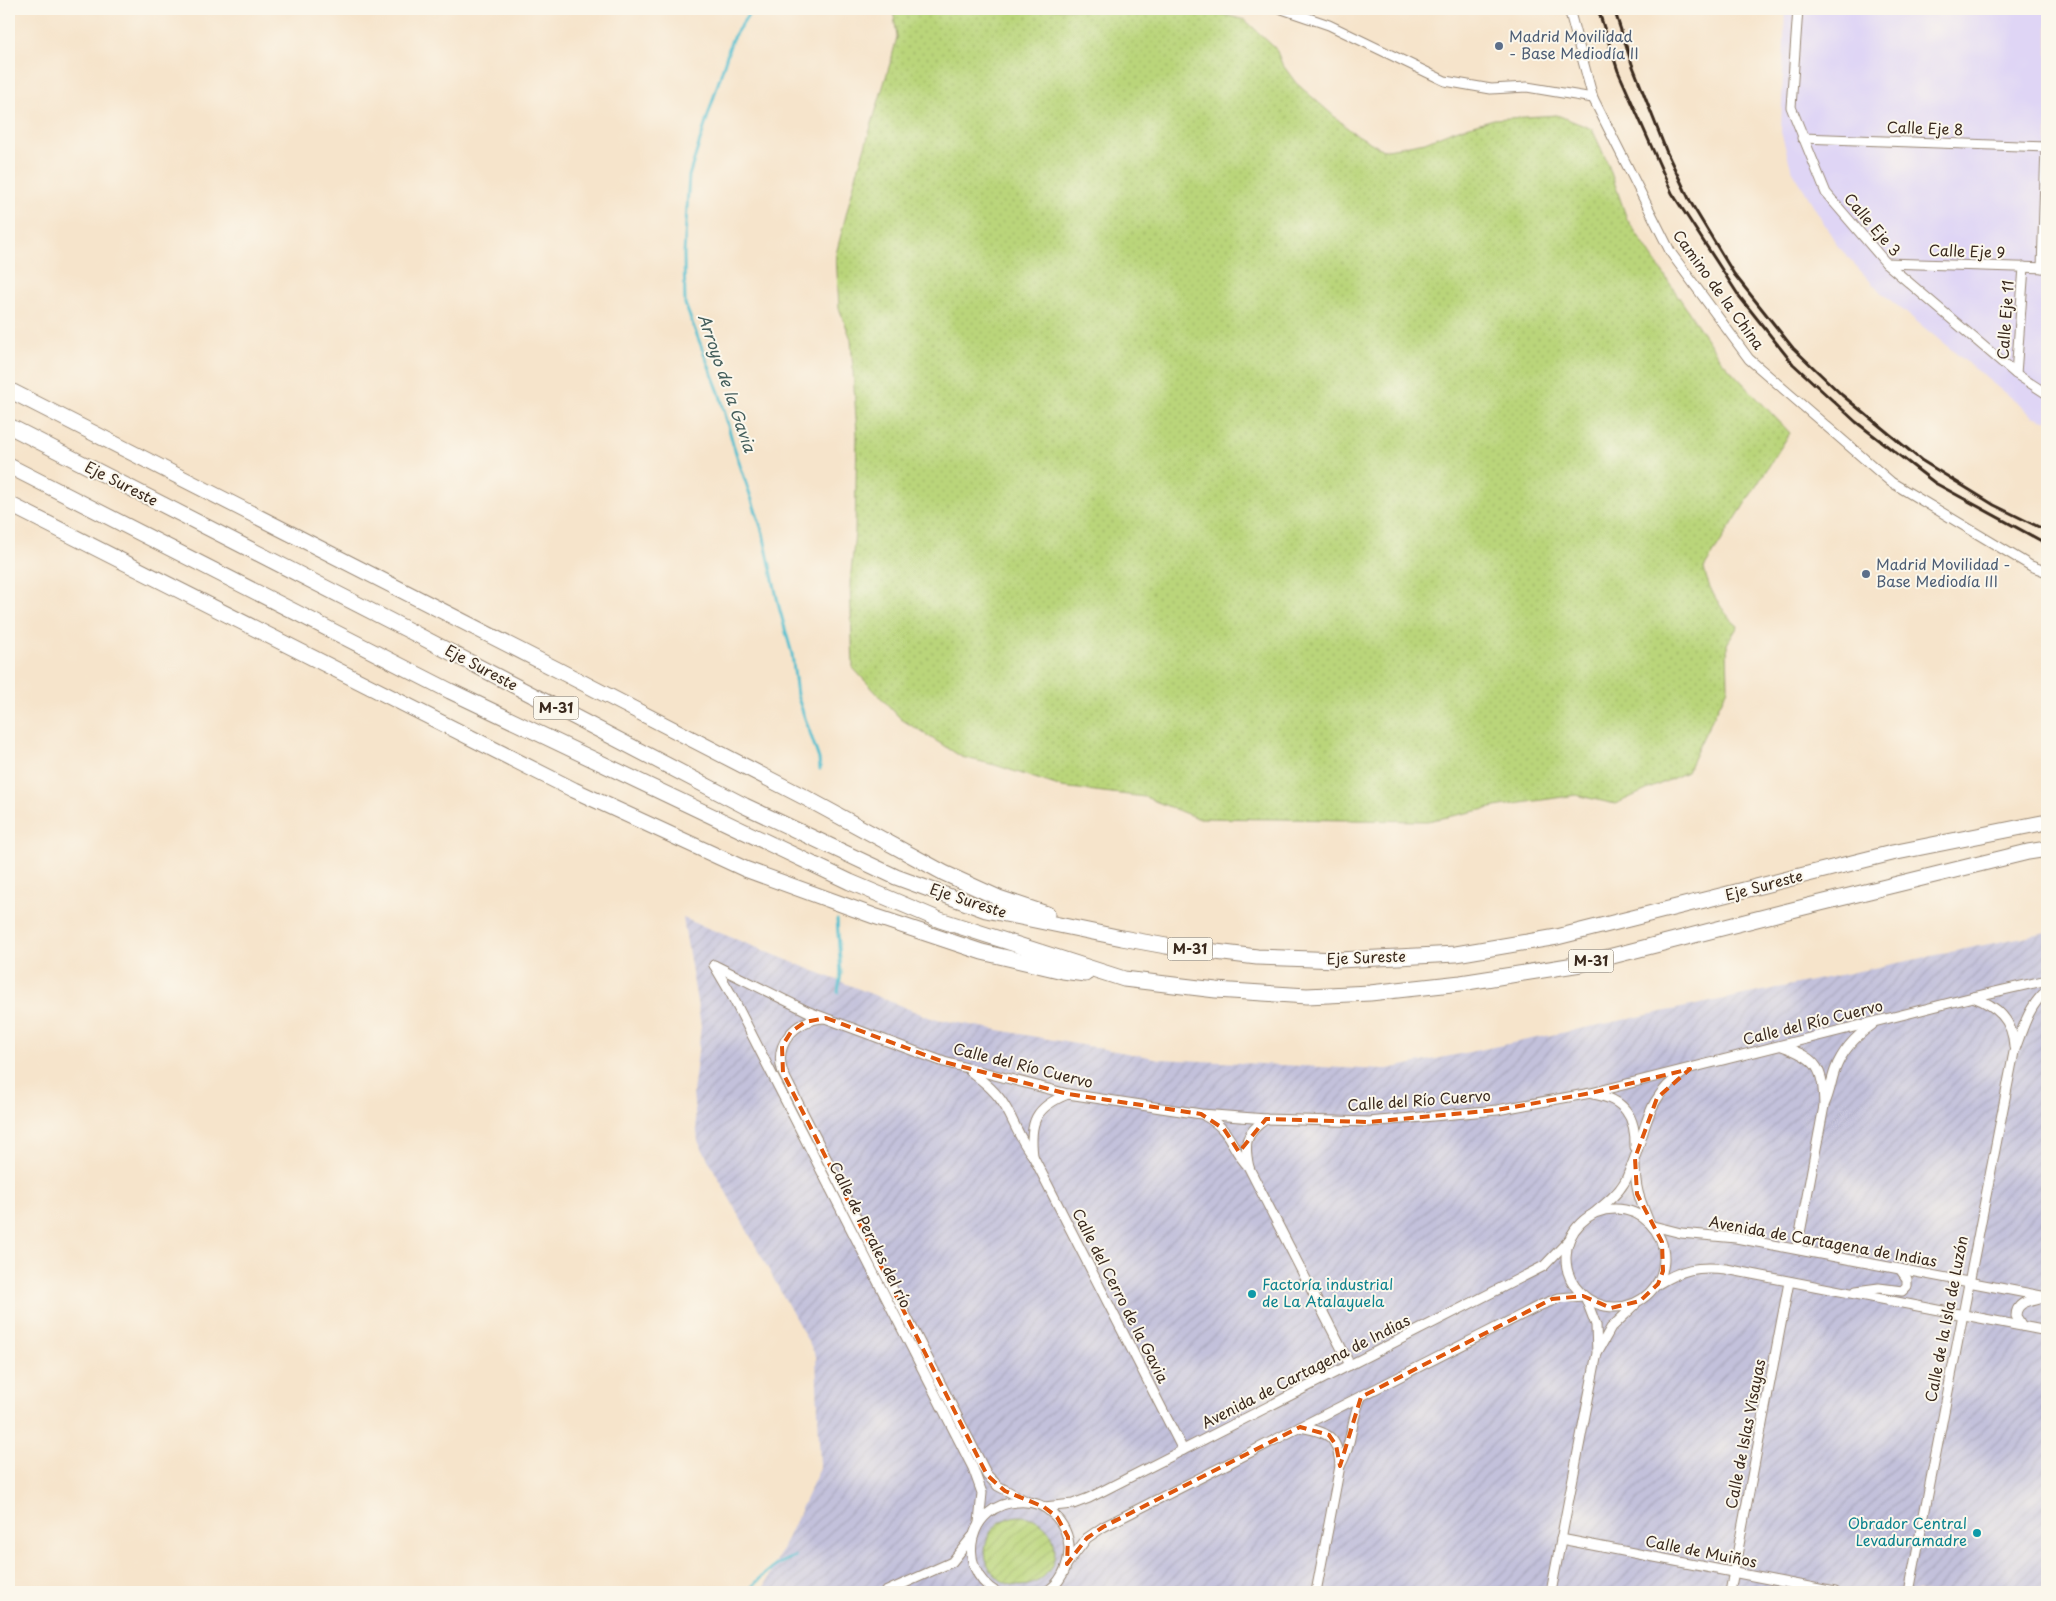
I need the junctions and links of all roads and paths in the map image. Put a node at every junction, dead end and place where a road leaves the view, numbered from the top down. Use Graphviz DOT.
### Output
graph roads {
  1 [pos="1282,9"];
  2 [pos="1569,9"];
  3 [pos="1798,9"];
  4 [pos="1593,98"];
  5 [pos="1802,138"];
  6 [pos="2046,147"];
  7 [pos="1886,263"];
  8 [pos="2024,267"];
  9 [pos="2045,268"];
  10 [pos="2016,374"];
  11 [pos="9,390"];
  12 [pos="2047,394"];
  13 [pos="9,426"];
  14 [pos="9,466"];
  15 [pos="9,504"];
  16 [pos="2047,572"];
  17 [pos="2047,822"];
  18 [pos="2047,849"];
  19 [pos="1122,938"];
  20 [pos="714,966"];
  21 [pos="1124,979"];
  22 [pos="2047,980"];
  23 [pos="2047,990"];
  24 [pos="1973,997"];
  25 [pos="826,1018"];
  26 [pos="1877,1021"];
  27 [pos="1782,1046"];
  28 [pos="2014,1052"];
  29 [pos="965,1067"];
  30 [pos="1690,1069"];
  31 [pos="1591,1093"];
  32 [pos="1068,1094"];
  33 [pos="1824,1106"];
  34 [pos="1201,1114"];
  35 [pos="1266,1119"];
  36 [pos="1033,1156"];
  37 [pos="1635,1158"];
  38 [pos="1249,1168"];
  39 [pos="1592,1215"];
  40 [pos="1651,1224"];
  41 [pos="1569,1240"];
  42 [pos="1797,1249"];
  43 [pos="1900,1269"];
  44 [pos="1790,1282"];
  45 [pos="1968,1282"];
  46 [pos="1658,1284"];
  47 [pos="1848,1292"];
  48 [pos="1584,1297"];
  49 [pos="2046,1297"];
  50 [pos="1640,1301"];
  51 [pos="1962,1315"];
  52 [pos="2022,1326"];
  53 [pos="2047,1331"];
  54 [pos="1597,1353"];
  55 [pos="1350,1365"];
  56 [pos="1361,1397"];
  57 [pos="1300,1427"];
  58 [pos="1183,1450"];
  59 [pos="1340,1466"];
  60 [pos="1026,1501"];
  61 [pos="1044,1507"];
  62 [pos="979,1523"];
  63 [pos="975,1532"];
  64 [pos="1561,1539"];
  65 [pos="1067,1564"];
  66 [pos="1734,1573"];
  67 [pos="1056,1588"];
  68 [pos="885,1592"];
  69 [pos="996,1592"];
  70 [pos="1045,1592"];
  71 [pos="1316,1592"];
  72 [pos="1551,1592"];
  73 [pos="1730,1592"];
  74 [pos="1835,1592"];
  75 [pos="1909,1592"];
  1 -- 4 [label="street"];
  2 -- 4 [label="street, Camino de la China"];
  3 -- 5 [label="street, Calle Eje 3"];
  4 -- 16 [label="street, Camino de la China"];
  5 -- 6 [label="street, Calle Eje 8"];
  5 -- 7 [label="street, Calle Eje 3"];
  6 -- 9 [label="street"];
  7 -- 8 [label="street, Calle Eje 9"];
  7 -- 10 [label="street, Calle Eje 3"];
  8 -- 9 [label="street, Calle Eje 9"];
  8 -- 10 [label="street, Calle Eje 11"];
  10 -- 12 [label="street, Calle Eje 3"];
  11 -- 19 [label="highway"];
  13 -- 19 [label="highway, Eje Sureste / M-31"];
  14 -- 21 [label="highway, Eje Sureste / M-31"];
  15 -- 21 [label="highway"];
  17 -- 19 [label="highway, Eje Sureste / M-31"];
  18 -- 21 [label="highway, Eje Sureste / M-31"];
  20 -- 25 [label="street, Calle del Río Cuervo"];
  20 -- 62 [label="street, Calle de Perales del río"];
  22 -- 24 [label="street, Calle del Río Cuervo"];
  23 -- 28 [label="street, Calle de la Isla de Luzón"];
  24 -- 26 [label="street, Calle del Río Cuervo"];
  24 -- 28 [label="street, Calle de la Isla de Luzón"];
  25 -- 29 [label="street, Calle del Río Cuervo"];
  25 -- 60 [label="street, Calle de Perales del río"];
  26 -- 27 [label="street, Calle del Río Cuervo"];
  26 -- 33 [label="street"];
  27 -- 30 [label="street, Calle del Río Cuervo"];
  27 -- 33 [label="street"];
  28 -- 45 [label="street, Calle de la Isla de Luzón"];
  29 -- 32 [label="street, Calle del Río Cuervo"];
  29 -- 36 [label="street, Calle del Cerro de la Gavia"];
  30 -- 31 [label="street, Calle del Río Cuervo"];
  30 -- 37 [label="street"];
  31 -- 35 [label="street, Calle del Río Cuervo"];
  31 -- 37 [label="street"];
  32 -- 34 [label="street, Calle del Río Cuervo"];
  32 -- 36 [label="street, Calle del Cerro de la Gavia"];
  33 -- 42 [label="street"];
  34 -- 35 [label="street, Calle del Río Cuervo"];
  34 -- 38 [label="street"];
  35 -- 38 [label="street"];
  36 -- 58 [label="street, Calle del Cerro de la Gavia"];
  37 -- 39 [label="street"];
  37 -- 40 [label="street"];
  38 -- 55 [label="street"];
  39 -- 40 [label="street"];
  39 -- 41 [label="street"];
  40 -- 42 [label="street, Avenida de Cartagena de Indias"];
  40 -- 46 [label="street"];
  41 -- 48 [label="street"];
  41 -- 55 [label="street, Avenida de Cartagena de Indias"];
  42 -- 43 [label="street, Avenida de Cartagena de Indias"];
  43 -- 45 [label="street, Avenida de Cartagena de Indias"];
  43 -- 47 [label="street"];
  44 -- 46 [label="street"];
  44 -- 47 [label="street"];
  44 -- 66 [label="street, Calle de Islas Visayas"];
  45 -- 49 [label="street, Avenida de Cartagena de Indias"];
  45 -- 51 [label="street, Calle de la Isla de Luzón"];
  46 -- 50 [label="street"];
  47 -- 51 [label="street"];
  48 -- 50 [label="street"];
  48 -- 54 [label="street"];
  48 -- 56 [label="street"];
  49 -- 52 [label="street"];
  50 -- 54 [label="street"];
  51 -- 52 [label="street"];
  51 -- 75 [label="street, Calle de la Isla de Luzón"];
  52 -- 53 [label="street"];
  54 -- 64 [label="street"];
  55 -- 58 [label="street, Avenida de Cartagena de Indias"];
  56 -- 57 [label="street"];
  56 -- 59 [label="street"];
  57 -- 59 [label="street"];
  57 -- 65 [label="street"];
  58 -- 61 [label="street, Avenida de Cartagena de Indias"];
  59 -- 71 [label="street"];
  60 -- 61 [label="street, Calle de Perales del río"];
  60 -- 62 [label="street"];
  61 -- 65 [label="street"];
  62 -- 63 [label="street"];
  63 -- 68 [label="street"];
  63 -- 69 [label="street"];
  64 -- 66 [label="street, Calle de Muiños"];
  64 -- 72 [label="street"];
  65 -- 67 [label="street"];
  66 -- 73 [label="street, Calle de Islas Visayas"];
  66 -- 74 [label="street, Calle de Muiños"];
  67 -- 70 [label="street"];
}
